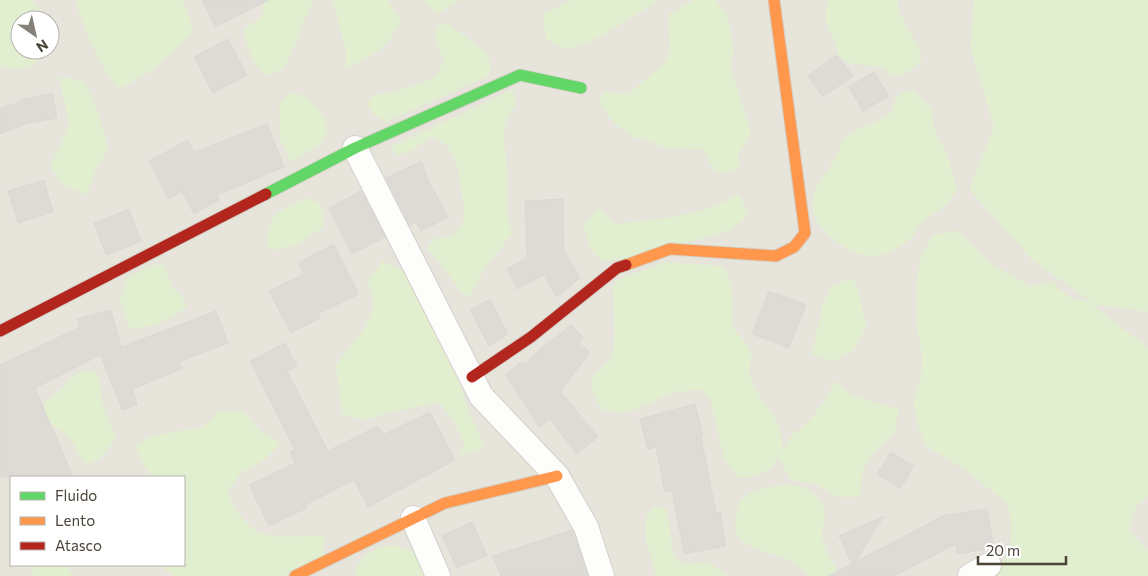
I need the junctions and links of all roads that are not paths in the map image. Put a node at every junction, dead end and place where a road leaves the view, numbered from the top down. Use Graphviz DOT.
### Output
graph roads {
  1 [pos="774,0"];
  2 [pos="581,88"];
  3 [pos="355,148"];
  4 [pos="0,331"];
  5 [pos="472,377"];
  6 [pos="557,476"];
  7 [pos="413,518"];
  8 [pos="295,576"];
  9 [pos="438,576"];
  10 [pos="602,576"];
  1 -- 5 [label="street"];
  2 -- 3 [label="street"];
  3 -- 4 [label="street"];
  3 -- 5 [label="street"];
  5 -- 6 [label="street"];
  6 -- 7 [label="street"];
  6 -- 10 [label="street"];
  7 -- 8 [label="street"];
  7 -- 9 [label="street"];
}
